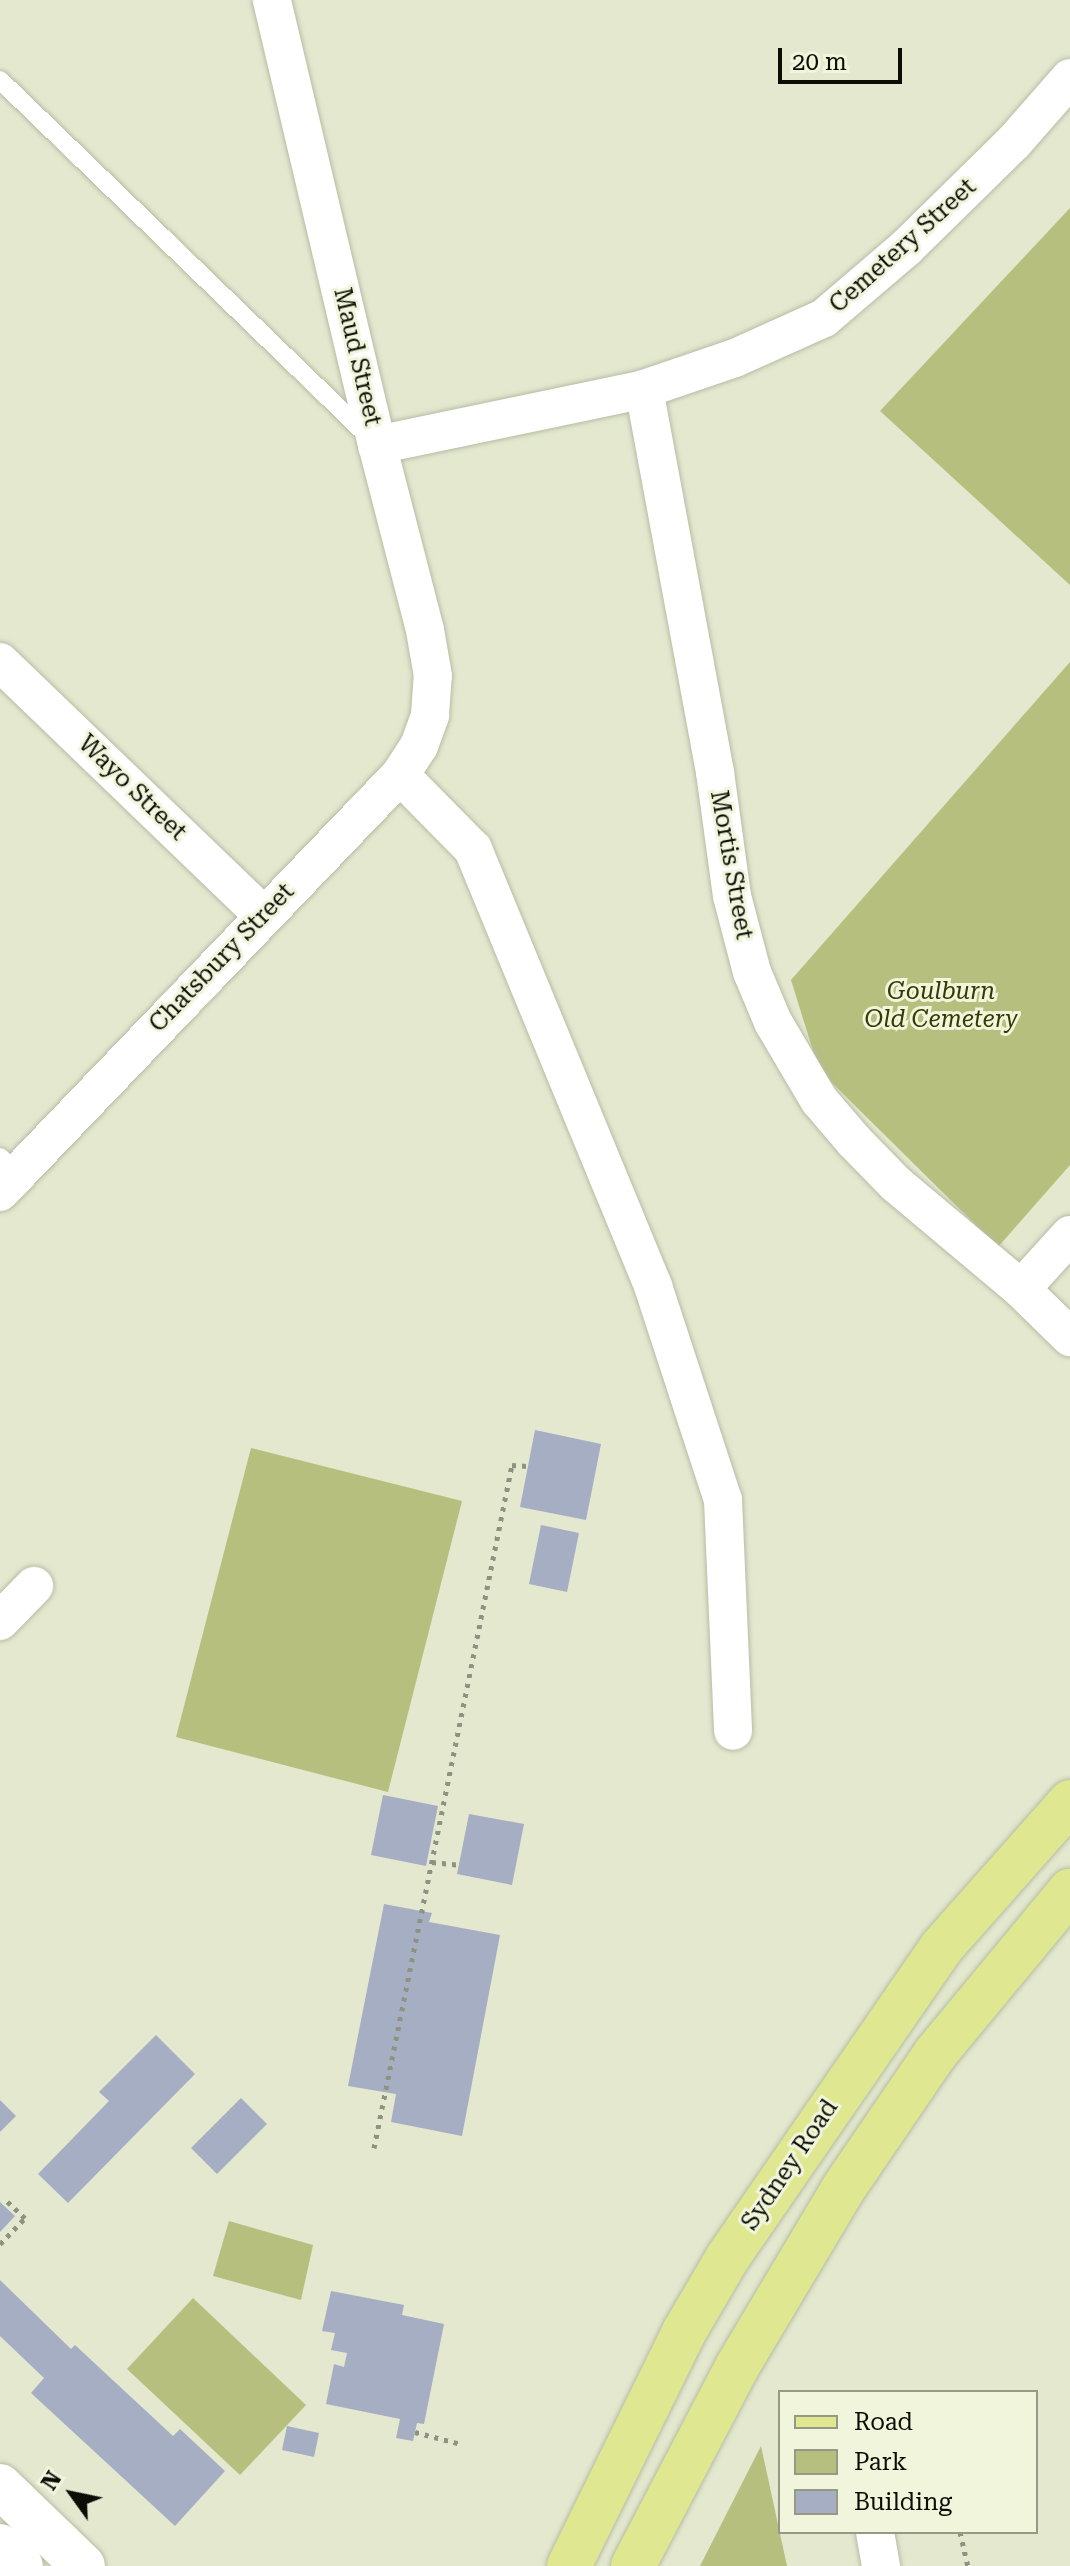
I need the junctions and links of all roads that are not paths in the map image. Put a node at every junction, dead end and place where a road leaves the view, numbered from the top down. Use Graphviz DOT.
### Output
graph roads {
  1 [pos="272,0"];
  2 [pos="1070,78"];
  3 [pos="0,80"];
  4 [pos="644,389"];
  5 [pos="377,445"];
  6 [pos="0,662"];
  7 [pos="430,715"];
  8 [pos="400,775"];
  9 [pos="263,915"];
  10 [pos="6,1175"];
  11 [pos="1070,1235"];
  12 [pos="1021,1289"];
  13 [pos="1070,1337"];
  14 [pos="34,1586"];
  15 [pos="0,1621"];
  16 [pos="733,1731"];
  17 [pos="1065,1808"];
  18 [pos="1066,1896"];
  19 [pos="0,2486"];
  20 [pos="875,2534"];
  21 [pos="83,2566"];
  22 [pos="569,2566"];
  23 [pos="633,2566"];
  24 [pos="881,2566"];
  1 -- 5 [label="street, Maud Street"];
  2 -- 4 [label="street, Cemetery Street"];
  3 -- 5 [label="lane"];
  4 -- 5 [label="street, Cemetery Street"];
  4 -- 12 [label="street, Mortis Street"];
  5 -- 7 [label="street, Maud Street"];
  6 -- 9 [label="street, Wayo Street"];
  7 -- 8 [label="street, Chatsbury Street"];
  8 -- 9 [label="street, Chatsbury Street"];
  8 -- 16 [label="street"];
  9 -- 10 [label="street, Chatsbury Street"];
  11 -- 12 [label="street"];
  12 -- 13 [label="street, Mortis Street"];
  14 -- 15 [label="street"];
  17 -- 22 [label="main road, Sydney Road"];
  18 -- 23 [label="main road"];
  19 -- 21 [label="main road"];
  20 -- 24 [label="street"];
}
